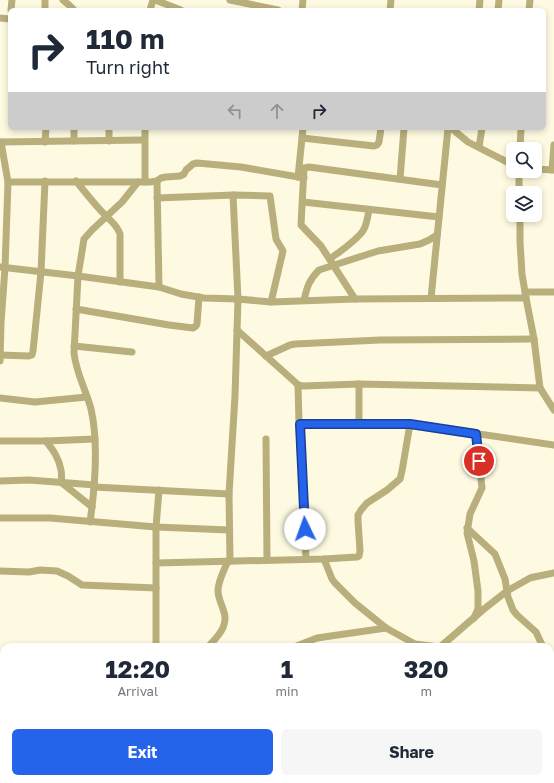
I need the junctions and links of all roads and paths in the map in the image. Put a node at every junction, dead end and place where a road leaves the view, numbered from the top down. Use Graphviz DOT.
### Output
graph roads {
  1 [pos="63,0"];
  2 [pos="154,0"];
  3 [pos="230,0"];
  4 [pos="72,8"];
  5 [pos="176,8"];
  6 [pos="268,8"];
  7 [pos="46,130"];
  8 [pos="74,130"];
  9 [pos="109,130"];
  10 [pos="145,130"];
  11 [pos="303,130"];
  12 [pos="381,130"];
  13 [pos="404,130"];
  14 [pos="448,130"];
  15 [pos="453,130"];
  16 [pos="482,130"];
  17 [pos="521,130"];
  18 [pos="302,138"];
  19 [pos="144,140"];
  20 [pos="74,141"];
  21 [pos="109,141"];
  22 [pos="1,142"];
  23 [pos="45,142"];
  24 [pos="520,142"];
  25 [pos="554,145"];
  26 [pos="479,147"];
  27 [pos="506,161"];
  28 [pos="542,169"];
  29 [pos="553,170"];
  30 [pos="301,178"];
  31 [pos="400,179"];
  32 [pos="45,181"];
  33 [pos="76,181"];
  34 [pos="157,181"];
  35 [pos="8,182"];
  36 [pos="141,182"];
  37 [pos="442,185"];
  38 [pos="233,195"];
  39 [pos="157,198"];
  40 [pos="303,202"];
  41 [pos="369,210"];
  42 [pos="106,216"];
  43 [pos="439,217"];
  44 [pos="520,222"];
  45 [pos="437,235"];
  46 [pos="332,262"];
  47 [pos="3,268"];
  48 [pos="41,272"];
  49 [pos="78,276"];
  50 [pos="120,282"];
  51 [pos="159,287"];
  52 [pos="554,292"];
  53 [pos="525,295"];
  54 [pos="199,297"];
  55 [pos="431,298"];
  56 [pos="238,299"];
  57 [pos="355,299"];
  58 [pos="304,300"];
  59 [pos="271,302"];
  60 [pos="76,309"];
  61 [pos="0,323"];
  62 [pos="237,330"];
  63 [pos="534,339"];
  64 [pos="74,346"];
  65 [pos="132,352"];
  66 [pos="0,354"];
  67 [pos="266,356"];
  68 [pos="0,361"];
  69 [pos="359,384"];
  70 [pos="298,385"];
  71 [pos="540,388"];
  72 [pos="87,397"];
  73 [pos="0,398"];
  74 [pos="554,410"];
  75 [pos="300,424"];
  76 [pos="359,424"];
  77 [pos="410,424"];
  78 [pos="476,434"];
  79 [pos="95,439"];
  80 [pos="266,439"];
  81 [pos="0,441"];
  82 [pos="46,441"];
  83 [pos="554,445"];
  84 [pos="0,480"];
  85 [pos="62,483"];
  86 [pos="95,486"];
  87 [pos="159,490"];
  88 [pos="229,494"];
  89 [pos="92,507"];
  90 [pos="0,518"];
  91 [pos="90,522"];
  92 [pos="156,527"];
  93 [pos="467,528"];
  94 [pos="229,530"];
  95 [pos="306,559"];
  96 [pos="324,559"];
  97 [pos="266,560"];
  98 [pos="229,561"];
  99 [pos="156,563"];
  100 [pos="0,571"];
  101 [pos="554,573"];
  102 [pos="156,588"];
  103 [pos="507,591"];
  104 [pos="474,618"];
  105 [pos="386,628"];
  106 [pos="156,643"];
  107 [pos="211,643"];
  108 [pos="304,643"];
  109 [pos="413,643"];
  110 [pos="441,643"];
  111 [pos="541,643"];
  1 -- 4 [label="street"];
  2 -- 5 [label="street"];
  3 -- 6 [label="street"];
  7 -- 23 [label="street"];
  8 -- 20 [label="street"];
  9 -- 21 [label="street"];
  10 -- 19 [label="street"];
  11 -- 18 [label="street"];
  12 -- 18 [label="street"];
  13 -- 31 [label="street"];
  14 -- 37 [label="street"];
  15 -- 26 [label="street"];
  16 -- 26 [label="street"];
  17 -- 24 [label="street"];
  18 -- 30 [label="street"];
  19 -- 21 [label="street"];
  19 -- 36 [label="street"];
  20 -- 21 [label="street"];
  20 -- 23 [label="street"];
  22 -- 23 [label="street"];
  22 -- 35 [label="street"];
  25 -- 29 [label="street"];
  26 -- 27 [label="street"];
  28 -- 29 [label="street"];
  30 -- 31 [label="street"];
  30 -- 34 [label="street"];
  30 -- 40 [label="street"];
  31 -- 37 [label="street"];
  32 -- 33 [label="street"];
  32 -- 35 [label="street"];
  32 -- 48 [label="street"];
  33 -- 36 [label="street"];
  33 -- 42 [label="street"];
  34 -- 36 [label="street"];
  34 -- 39 [label="street"];
  35 -- 47 [label="street"];
  36 -- 42 [label="street"];
  37 -- 43 [label="street"];
  38 -- 39 [label="street"];
  38 -- 56 [label="street"];
  38 -- 59 [label="street"];
  39 -- 51 [label="street"];
  40 -- 41 [label="street"];
  40 -- 46 [label="street"];
  41 -- 43 [label="street"];
  41 -- 46 [label="street"];
  42 -- 49 [label="street"];
  42 -- 50 [label="street"];
  43 -- 45 [label="street"];
  44 -- 53 [label="street"];
  45 -- 46 [label="street"];
  45 -- 55 [label="street"];
  46 -- 57 [label="street"];
  46 -- 58 [label="street"];
  47 -- 48 [label="street"];
  47 -- 61 [label="street"];
  48 -- 49 [label="street"];
  48 -- 66 [label="street"];
  49 -- 50 [label="street"];
  49 -- 60 [label="street"];
  50 -- 51 [label="street"];
  51 -- 54 [label="street"];
  52 -- 53 [label="street"];
  53 -- 55 [label="street"];
  53 -- 63 [label="street"];
  54 -- 56 [label="street"];
  54 -- 60 [label="street"];
  55 -- 57 [label="street"];
  56 -- 59 [label="street"];
  56 -- 62 [label="street"];
  57 -- 58 [label="street"];
  58 -- 59 [label="street"];
  60 -- 64 [label="street"];
  61 -- 66 [label="street"];
  62 -- 67 [label="street"];
  62 -- 88 [label="street"];
  63 -- 67 [label="street"];
  63 -- 71 [label="street"];
  64 -- 65 [label="street"];
  64 -- 72 [label="street"];
  66 -- 68 [label="street"];
  67 -- 70 [label="street"];
  69 -- 70 [label="street"];
  69 -- 71 [label="street"];
  69 -- 76 [label="street"];
  70 -- 75 [label="street"];
  71 -- 74 [label="street"];
  72 -- 73 [label="street"];
  72 -- 79 [label="street"];
  75 -- 76 [label="street"];
  75 -- 95 [label="street"];
  76 -- 77 [label="street"];
  77 -- 78 [label="street"];
  77 -- 96 [label="street"];
  78 -- 83 [label="street"];
  78 -- 93 [label="street"];
  79 -- 82 [label="street"];
  79 -- 86 [label="street"];
  80 -- 97 [label="street"];
  81 -- 82 [label="street"];
  82 -- 85 [label="street"];
  84 -- 85 [label="street"];
  85 -- 86 [label="street"];
  85 -- 89 [label="street"];
  86 -- 87 [label="street"];
  86 -- 89 [label="street"];
  87 -- 88 [label="street"];
  87 -- 92 [label="street"];
  88 -- 94 [label="street"];
  89 -- 91 [label="street"];
  90 -- 91 [label="street"];
  91 -- 92 [label="street"];
  92 -- 94 [label="street"];
  92 -- 99 [label="street"];
  93 -- 103 [label="street"];
  93 -- 104 [label="street"];
  94 -- 98 [label="street"];
  95 -- 96 [label="street"];
  95 -- 97 [label="street"];
  96 -- 105 [label="street"];
  97 -- 98 [label="street"];
  98 -- 99 [label="street"];
  98 -- 107 [label="street"];
  99 -- 102 [label="street"];
  100 -- 102 [label="street"];
  101 -- 103 [label="street"];
  102 -- 106 [label="street"];
  103 -- 104 [label="street"];
  103 -- 111 [label="street"];
  104 -- 110 [label="street"];
  105 -- 108 [label="street"];
  105 -- 109 [label="street"];
}
